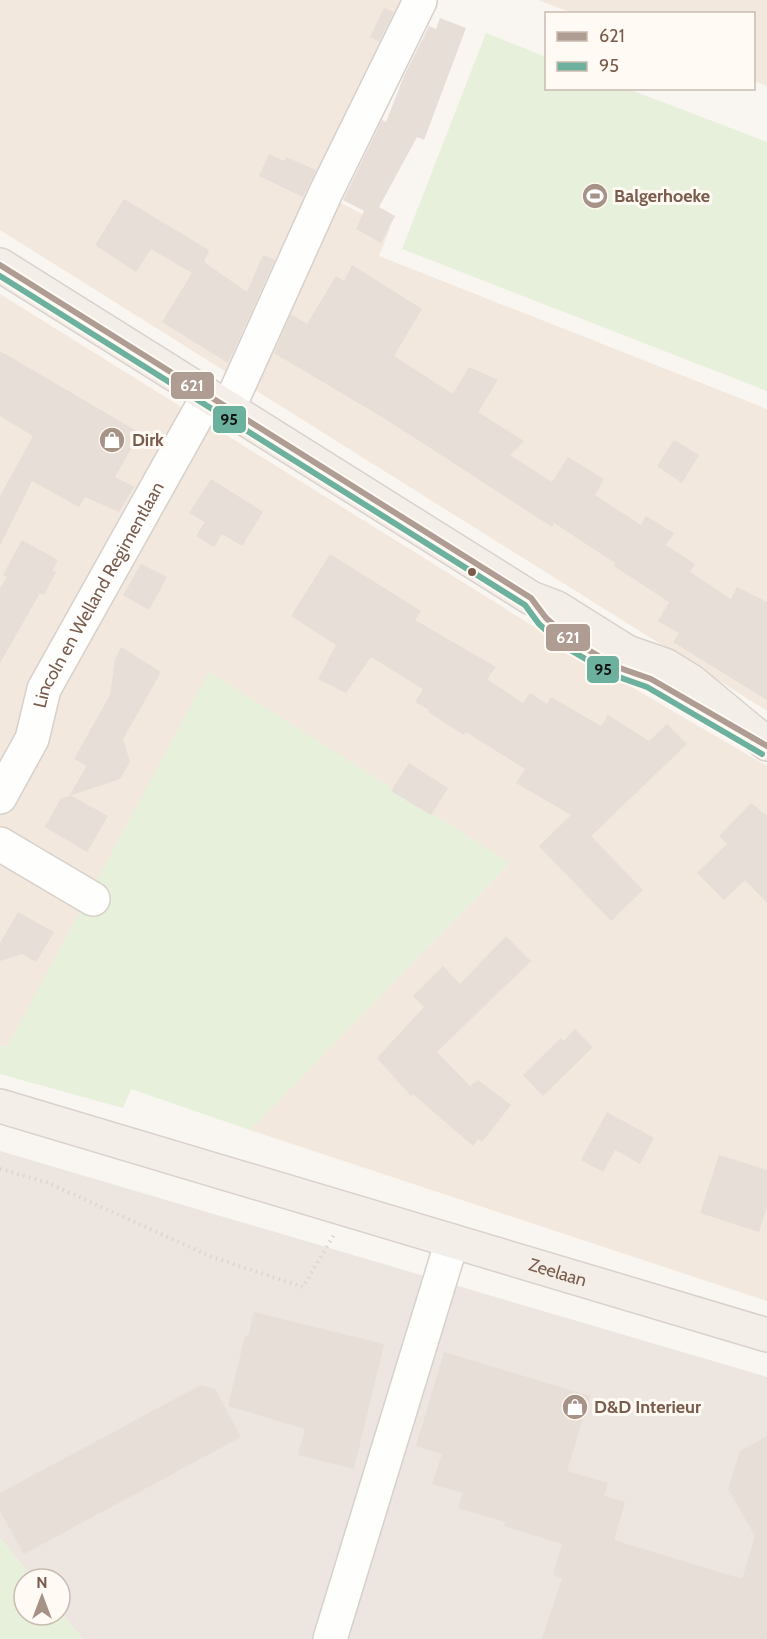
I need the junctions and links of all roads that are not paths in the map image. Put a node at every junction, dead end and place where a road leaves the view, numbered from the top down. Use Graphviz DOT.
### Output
graph roads {
  1 [pos="420,1"];
  2 [pos="0,265"];
  3 [pos="218,403"];
  4 [pos="767,745"];
  5 [pos="0,797"];
  6 [pos="0,844"];
  7 [pos="93,899"];
  8 [pos="0,1106"];
  9 [pos="452,1241"];
  10 [pos="767,1335"];
  11 [pos="330,1639"];
  1 -- 3 [label="street, Lincoln en Welland Regimentlaan"];
  2 -- 3 [label="main road"];
  3 -- 4 [label="main road"];
  3 -- 5 [label="street, Lincoln en Welland Regimentlaan"];
  6 -- 7 [label="street"];
  8 -- 9 [label="main road, Zeelaan"];
  9 -- 10 [label="main road, Zeelaan"];
  9 -- 11 [label="street"];
}
